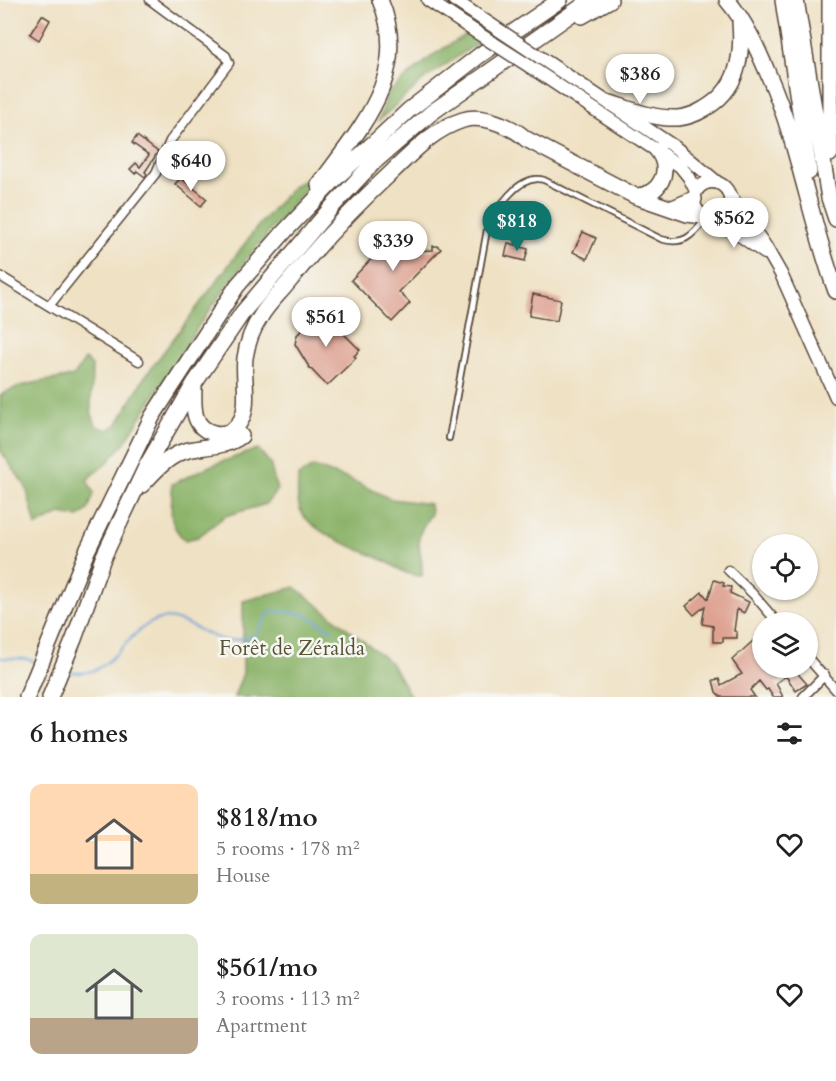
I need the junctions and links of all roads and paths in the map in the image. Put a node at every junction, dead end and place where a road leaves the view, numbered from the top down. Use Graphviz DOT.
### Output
graph roads {
  1 [pos="150,0"];
  2 [pos="380,0"];
  3 [pos="428,0"];
  4 [pos="454,0"];
  5 [pos="560,0"];
  6 [pos="591,0"];
  7 [pos="610,0"];
  8 [pos="727,0"];
  9 [pos="783,0"];
  10 [pos="796,0"];
  11 [pos="830,0"];
  12 [pos="740,19"];
  13 [pos="528,43"];
  14 [pos="611,103"];
  15 [pos="526,139"];
  16 [pos="657,150"];
  17 [pos="718,183"];
  18 [pos="695,195"];
  19 [pos="730,195"];
  20 [pos="635,196"];
  21 [pos="673,208"];
  22 [pos="836,210"];
  23 [pos="707,217"];
  24 [pos="836,219"];
  25 [pos="285,231"];
  26 [pos="772,259"];
  27 [pos="0,276"];
  28 [pos="836,291"];
  29 [pos="49,306"];
  30 [pos="139,361"];
  31 [pos="194,384"];
  32 [pos="836,397"];
  33 [pos="449,438"];
  34 [pos="134,494"];
  35 [pos="728,570"];
  36 [pos="768,612"];
  37 [pos="818,668"];
  38 [pos="825,675"];
  39 [pos="836,690"];
  40 [pos="27,697"];
  41 [pos="50,697"];
  42 [pos="803,697"];
  1 -- 29 [label="street"];
  2 -- 25 [label="highway"];
  3 -- 16 [label="main road, bridge"];
  4 -- 14 [label="main road, bridge"];
  5 -- 25 [label="highway"];
  6 -- 13 [label="highway"];
  7 -- 13 [label="highway"];
  8 -- 12 [label="highway"];
  9 -- 28 [label="highway"];
  10 -- 24 [label="highway"];
  11 -- 22 [label="highway"];
  12 -- 14 [label="highway"];
  12 -- 28 [label="highway"];
  13 -- 31 [label="highway"];
  14 -- 17 [label="main road"];
  15 -- 20 [label="highway"];
  15 -- 31 [label="highway"];
  15 -- 34 [label="highway"];
  16 -- 18 [label="main road"];
  16 -- 20 [label="highway"];
  17 -- 18 [label="main road"];
  17 -- 19 [label="main road"];
  18 -- 21 [label="highway"];
  18 -- 23 [label="main road"];
  19 -- 23 [label="main road"];
  19 -- 26 [label="main road"];
  20 -- 21 [label="highway"];
  21 -- 23 [label="highway"];
  23 -- 26 [label="main road"];
  23 -- 33 [label="lane"];
  25 -- 40 [label="highway"];
  26 -- 32 [label="main road"];
  27 -- 29 [label="street"];
  29 -- 30 [label="street"];
  31 -- 34 [label="highway"];
  34 -- 41 [label="highway"];
  35 -- 36 [label="street"];
  37 -- 38 [label="street"];
  38 -- 39 [label="street"];
  38 -- 42 [label="street"];
}
